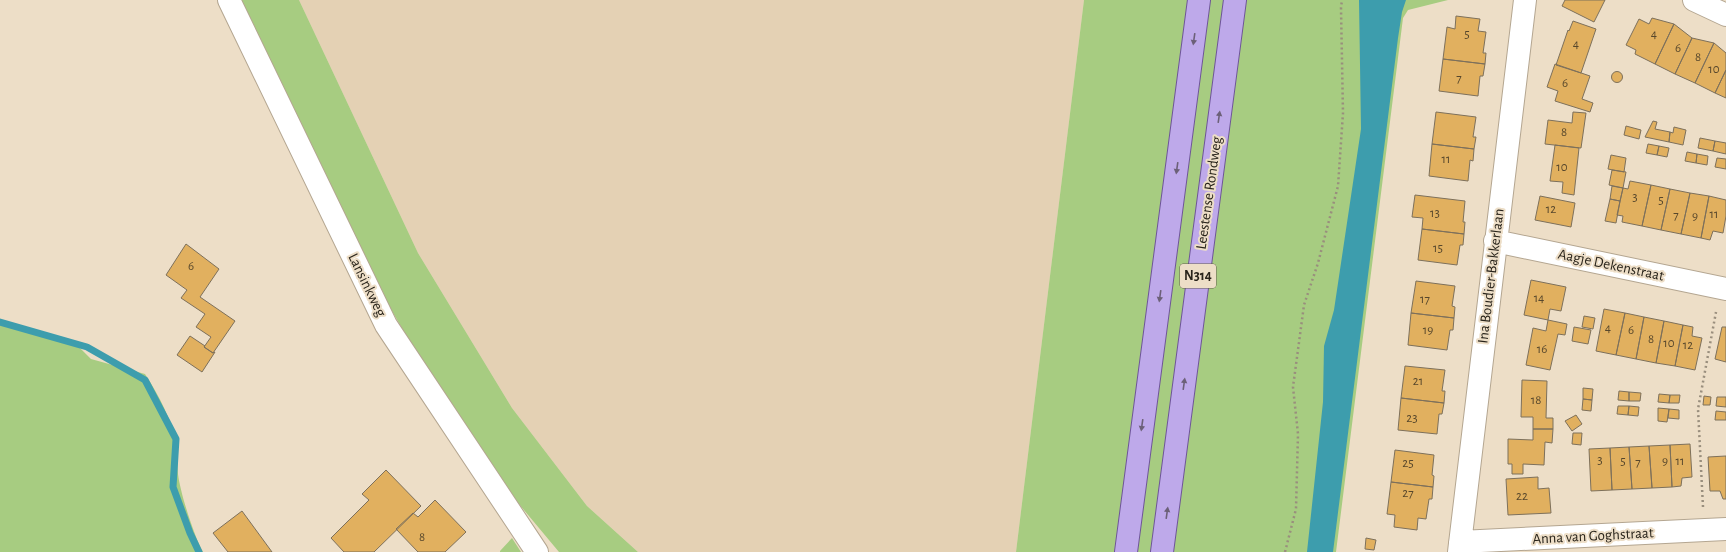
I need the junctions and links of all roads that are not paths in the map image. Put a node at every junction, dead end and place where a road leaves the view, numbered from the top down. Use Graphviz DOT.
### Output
graph roads {
  1 [pos="229,0"];
  2 [pos="1199,0"];
  3 [pos="1235,0"];
  4 [pos="1525,0"];
  5 [pos="1694,0"];
  6 [pos="1726,15"];
  7 [pos="1496,241"];
  8 [pos="1723,289"];
  9 [pos="1726,529"];
  10 [pos="1460,547"];
  11 [pos="537,552"];
  12 [pos="1126,552"];
  13 [pos="1162,552"];
  1 -- 11 [label="street, Lansinkweg"];
  2 -- 12 [label="main road, N314, one-way"];
  13 -- 3 [label="main road, Leestense Rondweg / N314, one-way"];
  4 -- 7 [label="street, Ina Boudier-Bakkerlaan"];
  5 -- 6 [label="street"];
  7 -- 8 [label="street, Aagje Dekenstraat"];
  7 -- 10 [label="street, Ina Boudier-Bakkerlaan"];
  9 -- 10 [label="street, Anna van Goghstraat"];
}
